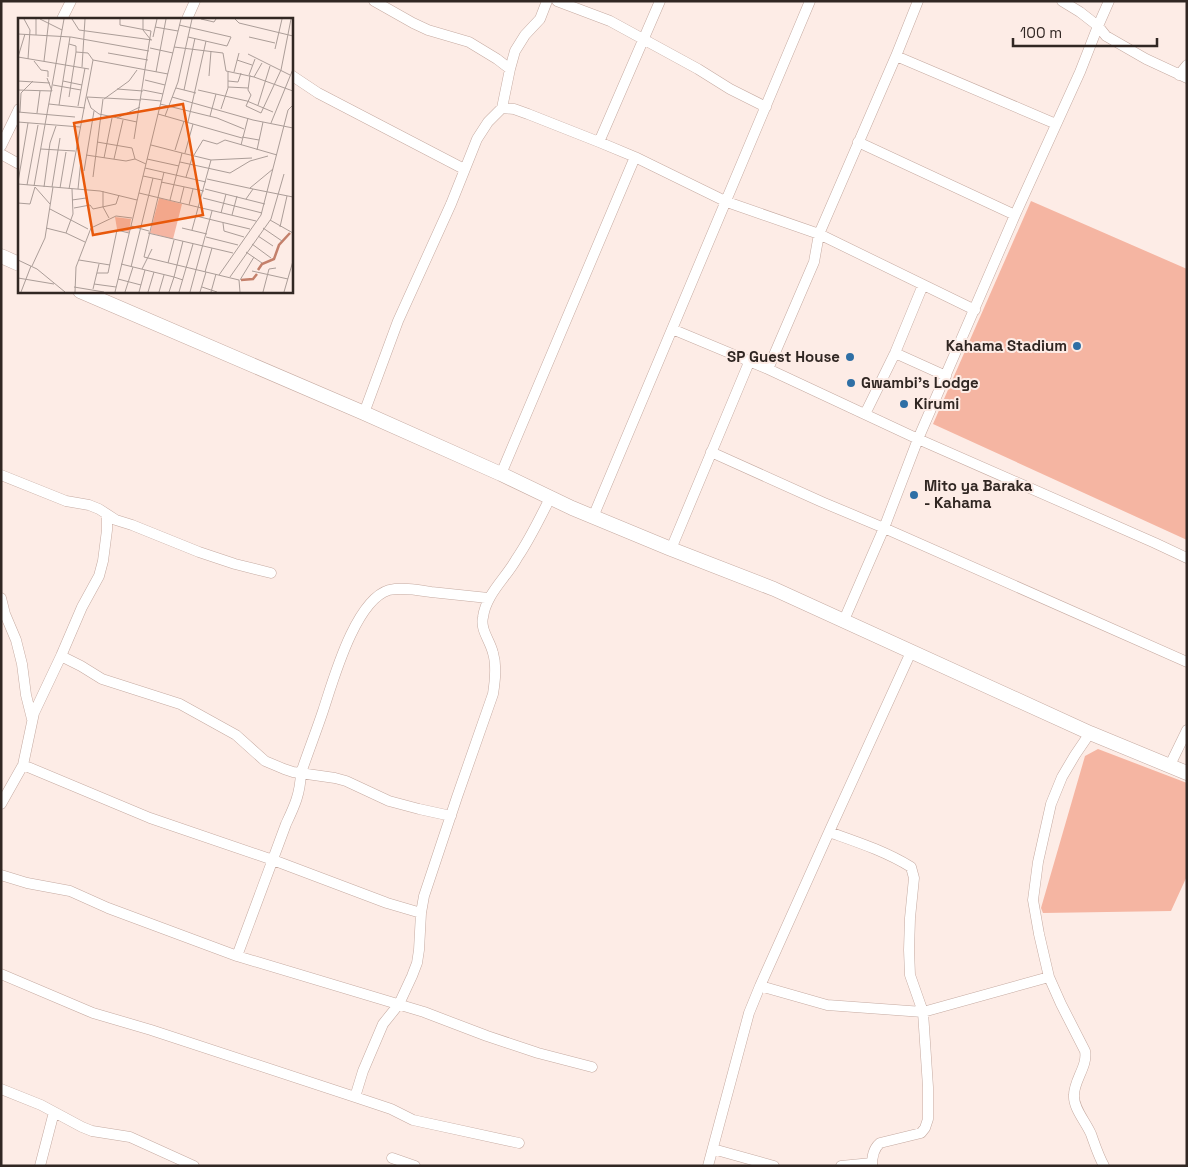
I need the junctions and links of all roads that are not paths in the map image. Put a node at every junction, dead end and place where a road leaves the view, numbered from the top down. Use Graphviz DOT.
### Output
graph roads {
  1 [pos="71,1"];
  2 [pos="195,1"];
  3 [pos="374,1"];
  4 [pos="547,1"];
  5 [pos="557,1"];
  6 [pos="660,1"];
  7 [pos="810,1"];
  8 [pos="918,1"];
  9 [pos="1062,1"];
  10 [pos="1109,1"];
  11 [pos="62,18"];
  12 [pos="187,18"];
  13 [pos="1098,26"];
  14 [pos="644,40"];
  15 [pos="896,56"];
  16 [pos="1187,64"];
  17 [pos="510,69"];
  18 [pos="292,76"];
  19 [pos="1183,76"];
  20 [pos="766,107"];
  21 [pos="502,108"];
  22 [pos="18,111"];
  23 [pos="1056,124"];
  24 [pos="599,142"];
  25 [pos="858,142"];
  26 [pos="1,146"];
  27 [pos="1,154"];
  28 [pos="635,157"];
  29 [pos="18,163"];
  30 [pos="464,170"];
  31 [pos="727,202"];
  32 [pos="1015,216"];
  33 [pos="819,234"];
  34 [pos="1,256"];
  35 [pos="18,264"];
  36 [pos="923,285"];
  37 [pos="82,292"];
  38 [pos="975,310"];
  39 [pos="672,329"];
  40 [pos="895,353"];
  41 [pos="750,360"];
  42 [pos="768,369"];
  43 [pos="946,376"];
  44 [pos="364,413"];
  45 [pos="866,414"];
  46 [pos="918,439"];
  47 [pos="711,452"];
  48 [pos="501,474"];
  49 [pos="1,475"];
  50 [pos="550,498"];
  51 [pos="107,515"];
  52 [pos="593,517"];
  53 [pos="884,528"];
  54 [pos="670,549"];
  55 [pos="1187,558"];
  56 [pos="271,573"];
  57 [pos="1,598"];
  58 [pos="488,598"];
  59 [pos="844,620"];
  60 [pos="912,652"];
  61 [pos="62,656"];
  62 [pos="1187,662"];
  63 [pos="32,720"];
  64 [pos="1187,730"];
  65 [pos="1090,734"];
  66 [pos="23,765"];
  67 [pos="1170,765"];
  68 [pos="301,773"];
  69 [pos="1187,773"];
  70 [pos="1,804"];
  71 [pos="451,816"];
  72 [pos="829,832"];
  73 [pos="273,860"];
  74 [pos="1,875"];
  75 [pos="421,913"];
  76 [pos="237,956"];
  77 [pos="1,974"];
  78 [pos="1049,977"];
  79 [pos="760,986"];
  80 [pos="399,1004"];
  81 [pos="923,1012"];
  82 [pos="592,1067"];
  83 [pos="1,1089"];
  84 [pos="355,1097"];
  85 [pos="54,1112"];
  86 [pos="519,1143"];
  87 [pos="713,1149"];
  88 [pos="392,1158"];
  89 [pos="872,1164"];
  90 [pos="40,1166"];
  91 [pos="194,1166"];
  92 [pos="415,1166"];
  93 [pos="708,1166"];
  94 [pos="774,1166"];
  95 [pos="841,1166"];
  96 [pos="1104,1166"];
  1 -- 11 [label="street"];
  2 -- 12 [label="street"];
  3 -- 17 [label="street"];
  4 -- 17 [label="street"];
  5 -- 14 [label="street"];
  6 -- 14 [label="street"];
  7 -- 20 [label="street"];
  8 -- 15 [label="street"];
  9 -- 13 [label="street"];
  10 -- 13 [label="street"];
  13 -- 19 [label="street"];
  13 -- 23 [label="street"];
  14 -- 20 [label="street"];
  14 -- 24 [label="street"];
  15 -- 23 [label="street"];
  15 -- 25 [label="street"];
  16 -- 19 [label="street"];
  17 -- 21 [label="street"];
  18 -- 30 [label="street"];
  20 -- 31 [label="street"];
  21 -- 24 [label="street"];
  21 -- 30 [label="street"];
  22 -- 26 [label="street"];
  23 -- 32 [label="street"];
  24 -- 28 [label="street"];
  25 -- 32 [label="street"];
  25 -- 33 [label="street"];
  27 -- 29 [label="street"];
  28 -- 31 [label="street"];
  28 -- 48 [label="street"];
  30 -- 44 [label="street"];
  31 -- 33 [label="street"];
  31 -- 39 [label="street"];
  32 -- 38 [label="street"];
  33 -- 36 [label="street"];
  33 -- 42 [label="street"];
  34 -- 35 [label="street"];
  36 -- 38 [label="street"];
  36 -- 40 [label="street"];
  37 -- 44 [label="street"];
  38 -- 43 [label="street"];
  39 -- 41 [label="street"];
  39 -- 52 [label="street"];
  40 -- 43 [label="street"];
  40 -- 45 [label="street"];
  41 -- 42 [label="street"];
  41 -- 47 [label="street"];
  42 -- 45 [label="street"];
  43 -- 46 [label="street"];
  44 -- 48 [label="street"];
  45 -- 46 [label="street"];
  46 -- 53 [label="street"];
  46 -- 55 [label="street"];
  47 -- 53 [label="street"];
  47 -- 54 [label="street"];
  48 -- 50 [label="street"];
  49 -- 51 [label="street"];
  50 -- 52 [label="street"];
  50 -- 58 [label="street"];
  51 -- 56 [label="street"];
  51 -- 61 [label="street"];
  52 -- 54 [label="street"];
  53 -- 59 [label="street"];
  53 -- 62 [label="street"];
  54 -- 59 [label="street"];
  57 -- 63 [label="street"];
  58 -- 68 [label="street"];
  58 -- 71 [label="street"];
  59 -- 60 [label="street"];
  60 -- 65 [label="street"];
  60 -- 72 [label="street"];
  61 -- 63 [label="street"];
  61 -- 68 [label="street"];
  63 -- 66 [label="street"];
  64 -- 67 [label="street"];
  65 -- 67 [label="street"];
  65 -- 78 [label="street"];
  66 -- 70 [label="street"];
  66 -- 73 [label="street"];
  67 -- 69 [label="street"];
  68 -- 71 [label="street"];
  68 -- 73 [label="street"];
  71 -- 75 [label="street"];
  72 -- 79 [label="street"];
  72 -- 81 [label="street"];
  73 -- 75 [label="street"];
  73 -- 76 [label="street"];
  74 -- 76 [label="street"];
  75 -- 80 [label="street"];
  76 -- 80 [label="street"];
  77 -- 84 [label="street"];
  78 -- 81 [label="street"];
  78 -- 96 [label="street"];
  79 -- 81 [label="street"];
  79 -- 87 [label="street"];
  80 -- 82 [label="street"];
  80 -- 84 [label="street"];
  81 -- 89 [label="street"];
  83 -- 85 [label="street"];
  84 -- 86 [label="street"];
  85 -- 90 [label="street"];
  85 -- 91 [label="street"];
  87 -- 93 [label="street"];
  87 -- 94 [label="street"];
  88 -- 92 [label="street"];
  89 -- 95 [label="street"];
}
